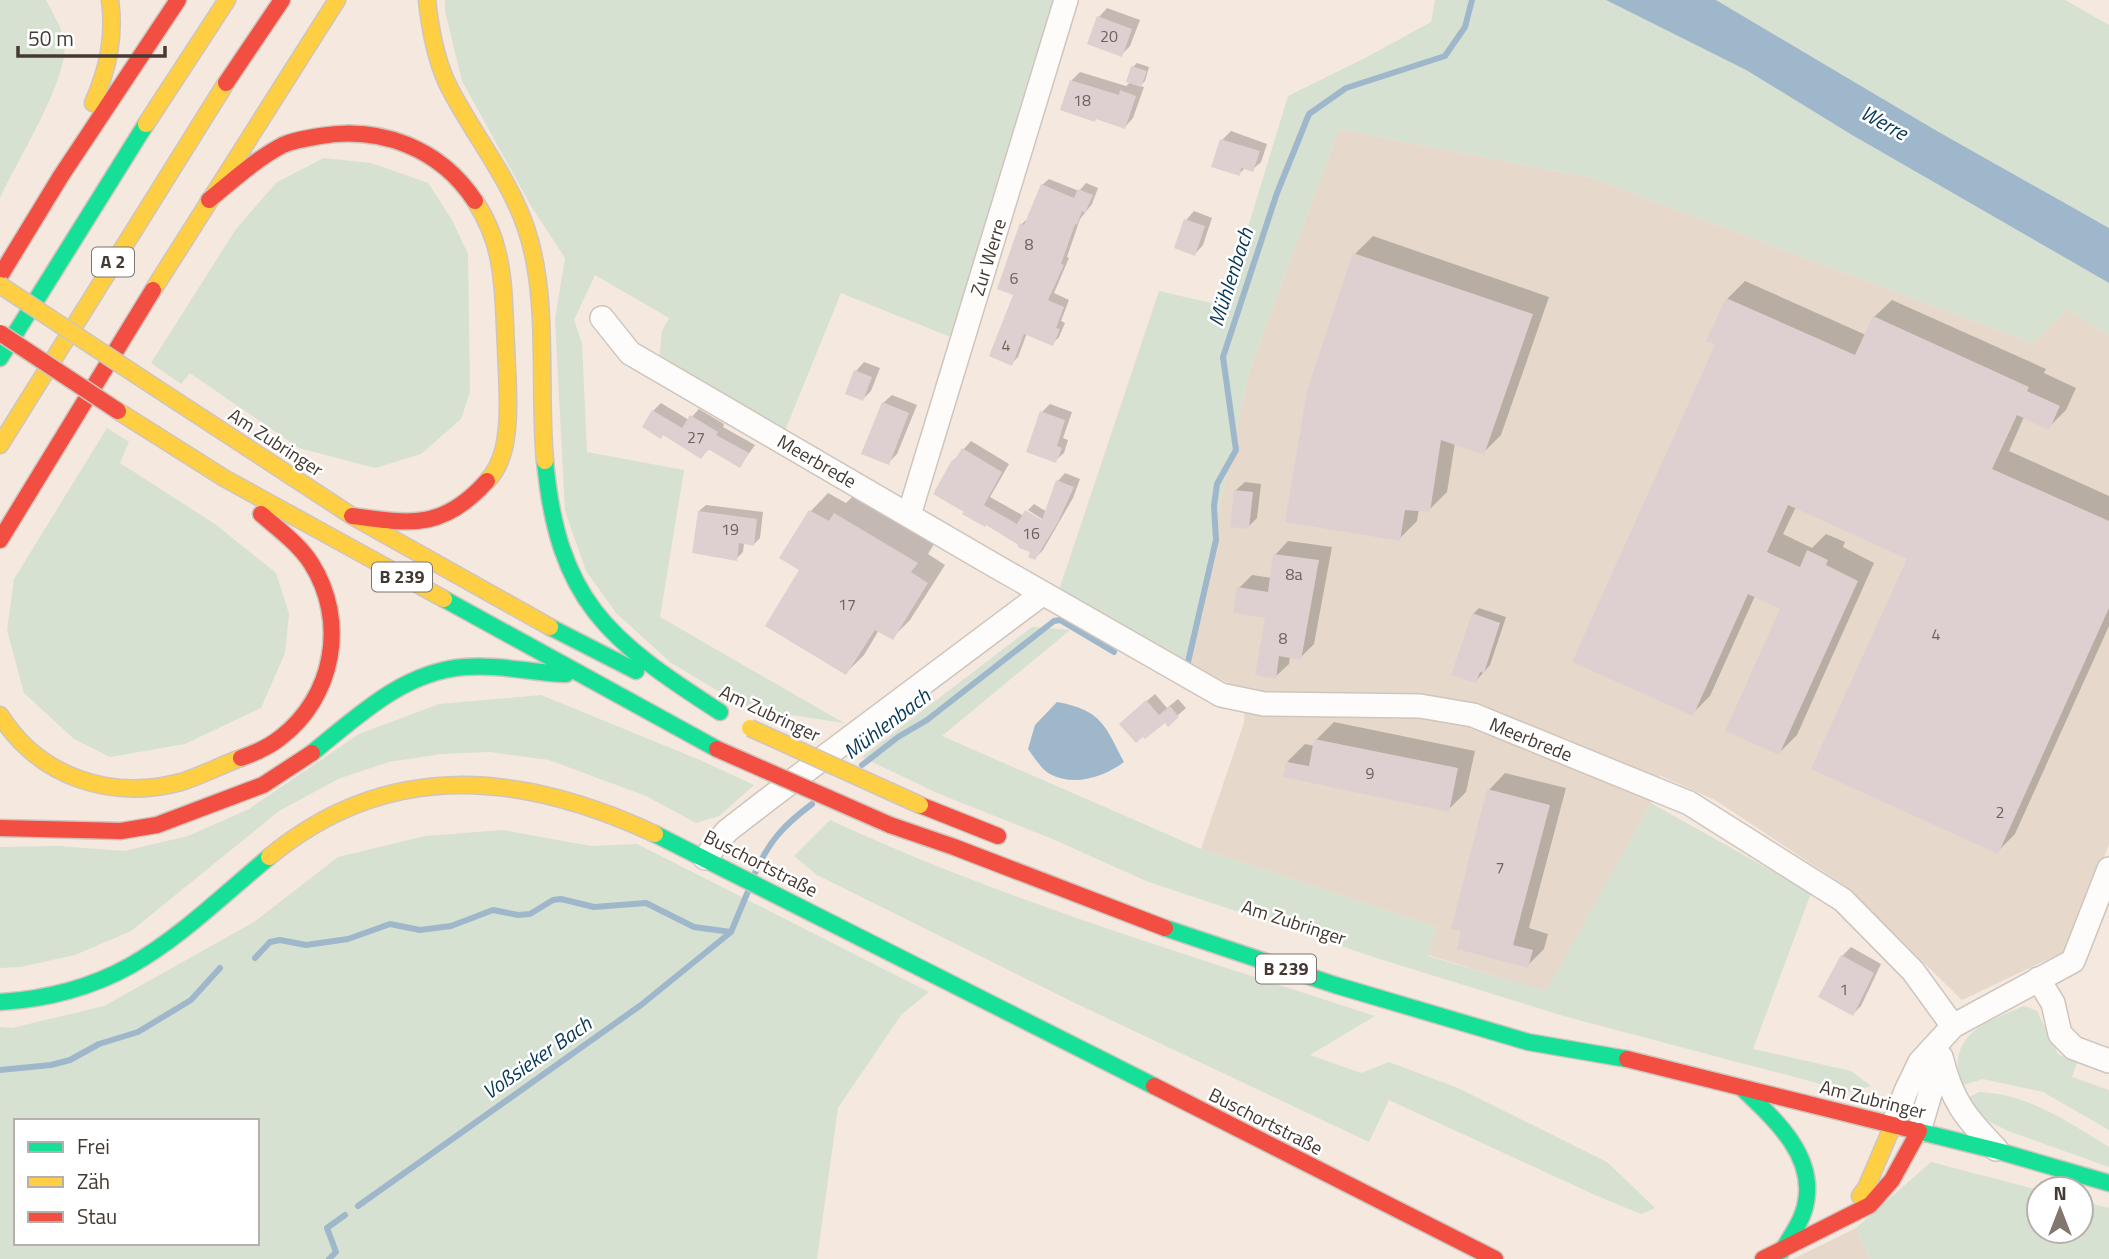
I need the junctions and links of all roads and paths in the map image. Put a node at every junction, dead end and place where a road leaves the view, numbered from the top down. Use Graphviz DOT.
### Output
graph roads {
  1 [pos="110,0"];
  2 [pos="178,0"];
  3 [pos="227,0"];
  4 [pos="282,0"];
  5 [pos="337,0"];
  6 [pos="427,0"];
  7 [pos="1066,0"];
  8 [pos="61,176"];
  9 [pos="209,200"];
  10 [pos="0,276"];
  11 [pos="0,285"];
  12 [pos="602,318"];
  13 [pos="0,333"];
  14 [pos="0,358"];
  15 [pos="0,445"];
  16 [pos="224,478"];
  17 [pos="909,515"];
  18 [pos="352,516"];
  19 [pos="14,519"];
  20 [pos="0,540"];
  21 [pos="0,550"];
  22 [pos="1042,594"];
  23 [pos="580,675"];
  24 [pos="0,715"];
  25 [pos="735,720"];
  26 [pos="0,828"];
  27 [pos="1008,840"];
  28 [pos="705,858"];
  29 [pos="2109,869"];
  30 [pos="2038,979"];
  31 [pos="0,1002"];
  32 [pos="1558,1031"];
  33 [pos="1946,1040"];
  34 [pos="1626,1059"];
  35 [pos="2109,1061"];
  36 [pos="1742,1088"];
  37 [pos="1893,1125"];
  38 [pos="1919,1131"];
  39 [pos="1998,1151"];
  40 [pos="2109,1183"];
  41 [pos="1842,1219"];
  42 [pos="1782,1251"];
  43 [pos="1495,1259"];
  44 [pos="1763,1259"];
  1 -- 8 [label="main road"];
  2 -- 8 [label="main road"];
  3 -- 14 [label="main road, A 2"];
  4 -- 15 [label="main road, A 2"];
  5 -- 9 [label="main road"];
  6 -- 25 [label="main road"];
  7 -- 17 [label="street, Zur Werre"];
  8 -- 10 [label="main road"];
  9 -- 18 [label="main road"];
  9 -- 19 [label="main road"];
  11 -- 18 [label="main road, Am Zubringer / B 239, bridge"];
  12 -- 17 [label="street, Meerbrede"];
  13 -- 16 [label="main road, Am Zubringer / B 239, bridge"];
  16 -- 23 [label="main road, Am Zubringer / B 239"];
  16 -- 24 [label="main road"];
  17 -- 22 [label="street, Meerbrede"];
  18 -- 25 [label="main road, Am Zubringer / B 239"];
  19 -- 20 [label="main road"];
  19 -- 21 [label="main road"];
  22 -- 28 [label="street"];
  22 -- 33 [label="street, Meerbrede"];
  23 -- 26 [label="main road"];
  23 -- 34 [label="main road, Am Zubringer / B 239, bridge"];
  25 -- 27 [label="main road, Am Zubringer / B 239, bridge"];
  28 -- 31 [label="main road, Buschortstraße"];
  28 -- 43 [label="main road, Buschortstraße"];
  29 -- 30 [label="street"];
  30 -- 33 [label="street"];
  30 -- 35 [label="street"];
  32 -- 34 [label="main road, Am Zubringer / B 239"];
  33 -- 37 [label="street"];
  33 -- 38 [label="street"];
  33 -- 39 [label="street, Meerbrede"];
  34 -- 36 [label="main road, Am Zubringer / B 239"];
  36 -- 37 [label="main road, Am Zubringer / B 239"];
  36 -- 42 [label="main road"];
  37 -- 38 [label="main road, Am Zubringer / B 239"];
  37 -- 41 [label="main road"];
  38 -- 39 [label="main road, Am Zubringer / B 239"];
  38 -- 41 [label="main road"];
  39 -- 40 [label="main road, Am Zubringer / B 239"];
  41 -- 42 [label="main road"];
  42 -- 44 [label="main road"];
}
